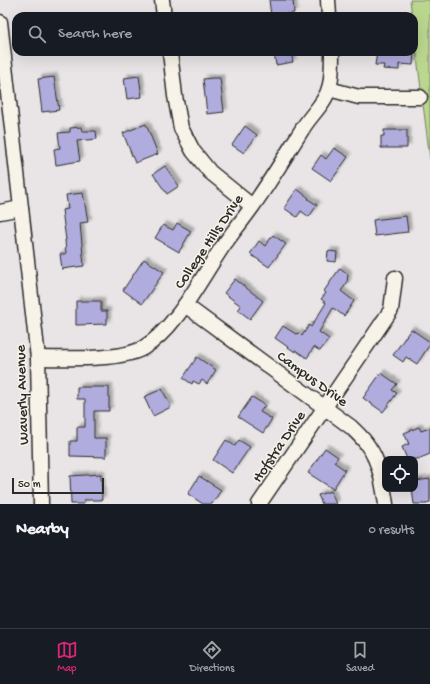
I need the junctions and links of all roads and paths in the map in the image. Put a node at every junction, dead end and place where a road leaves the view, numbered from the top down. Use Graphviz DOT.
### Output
graph roads {
  1 [pos="162,0"];
  2 [pos="328,0"];
  3 [pos="164,12"];
  4 [pos="329,12"];
  5 [pos="0,22"];
  6 [pos="170,56"];
  7 [pos="332,56"];
  8 [pos="330,89"];
  9 [pos="420,97"];
  10 [pos="252,206"];
  11 [pos="21,208"];
  12 [pos="0,212"];
  13 [pos="395,278"];
  14 [pos="185,305"];
  15 [pos="38,358"];
  16 [pos="325,407"];
  17 [pos="41,504"];
  18 [pos="258,504"];
  19 [pos="386,504"];
  1 -- 3 [label="street"];
  2 -- 4 [label="street"];
  5 -- 11 [label="street, Waverly Avenue"];
  6 -- 10 [label="street"];
  7 -- 8 [label="street, College Hills Drive"];
  8 -- 9 [label="street"];
  8 -- 10 [label="street, College Hills Drive"];
  10 -- 14 [label="street, College Hills Drive"];
  11 -- 12 [label="street"];
  11 -- 15 [label="street, Waverly Avenue"];
  13 -- 16 [label="street, Hofstra Drive"];
  14 -- 15 [label="street, College Hills Drive"];
  14 -- 16 [label="street, Campus Drive"];
  15 -- 17 [label="street, Waverly Avenue"];
  16 -- 18 [label="street, Hofstra Drive"];
  16 -- 19 [label="street, Campus Drive"];
}
